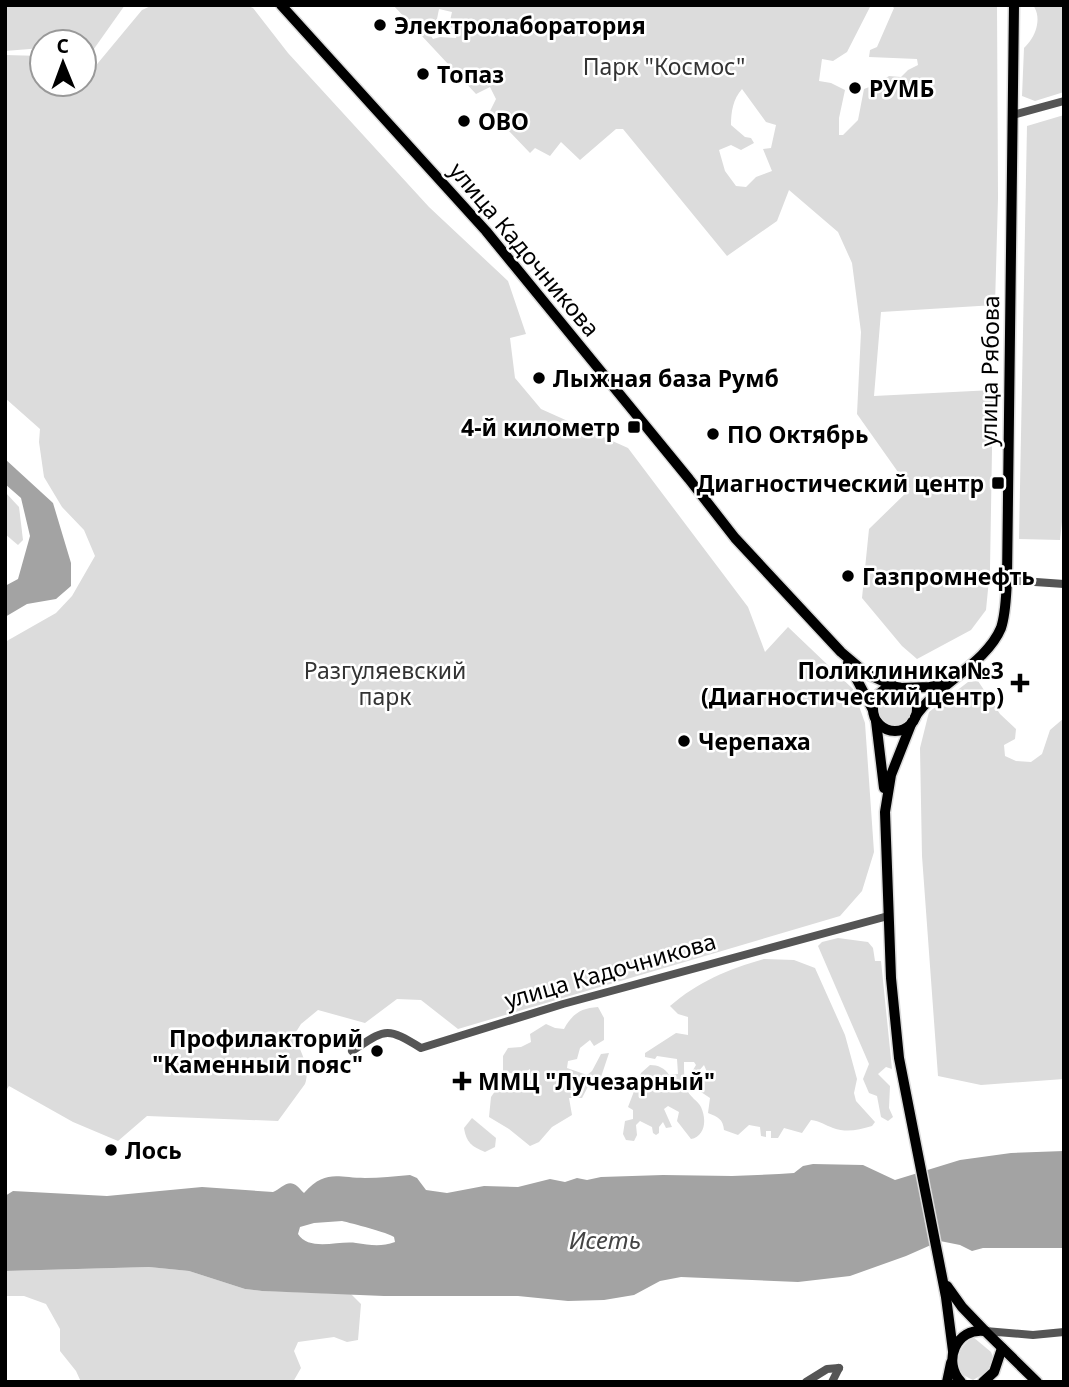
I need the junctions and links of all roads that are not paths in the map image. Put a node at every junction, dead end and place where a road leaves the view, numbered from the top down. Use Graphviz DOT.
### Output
graph roads {
  1 [pos="281,5"];
  2 [pos="1014,5"];
  3 [pos="1064,101"];
  4 [pos="1013,116"];
  5 [pos="1007,580"];
  6 [pos="1064,584"];
  7 [pos="841,652"];
  8 [pos="956,676"];
  9 [pos="898,687"];
  10 [pos="875,715"];
  11 [pos="914,720"];
  12 [pos="885,812"];
  13 [pos="888,916"];
  14 [pos="352,1051"];
  15 [pos="939,1262"];
  16 [pos="985,1331"];
  17 [pos="1064,1332"];
  18 [pos="1033,1335"];
  19 [pos="1002,1349"];
  20 [pos="953,1356"];
  21 [pos="806,1382"];
  22 [pos="832,1382"];
  23 [pos="947,1382"];
  24 [pos="961,1382"];
  25 [pos="984,1382"];
  26 [pos="1037,1382"];
  1 -- 7 [label="main road, улица Кадочникова"];
  2 -- 4 [label="main road, улица Рябова"];
  3 -- 4 [label="street"];
  4 -- 5 [label="main road, улица Рябова"];
  5 -- 6 [label="street"];
  5 -- 8 [label="main road, улица Рябова"];
  7 -- 9 [label="main road"];
  7 -- 10 [label="main road"];
  8 -- 9 [label="main road"];
  8 -- 11 [label="main road"];
  9 -- 10 [label="main road"];
  9 -- 11 [label="main road"];
  10 -- 11 [label="main road"];
  10 -- 12 [label="main road"];
  11 -- 12 [label="main road"];
  12 -- 13 [label="main road"];
  13 -- 14 [label="street, улица Кадочникова"];
  13 -- 15 [label="main road"];
  15 -- 16 [label="main road"];
  15 -- 20 [label="main road"];
  16 -- 18 [label="street"];
  16 -- 19 [label="main road"];
  16 -- 20 [label="main road"];
  17 -- 18 [label="street"];
  18 -- 19 [label="street"];
  19 -- 25 [label="main road"];
  19 -- 26 [label="main road"];
  20 -- 23 [label="main road"];
  20 -- 24 [label="main road"];
  21 -- 22 [label="street"];
}
